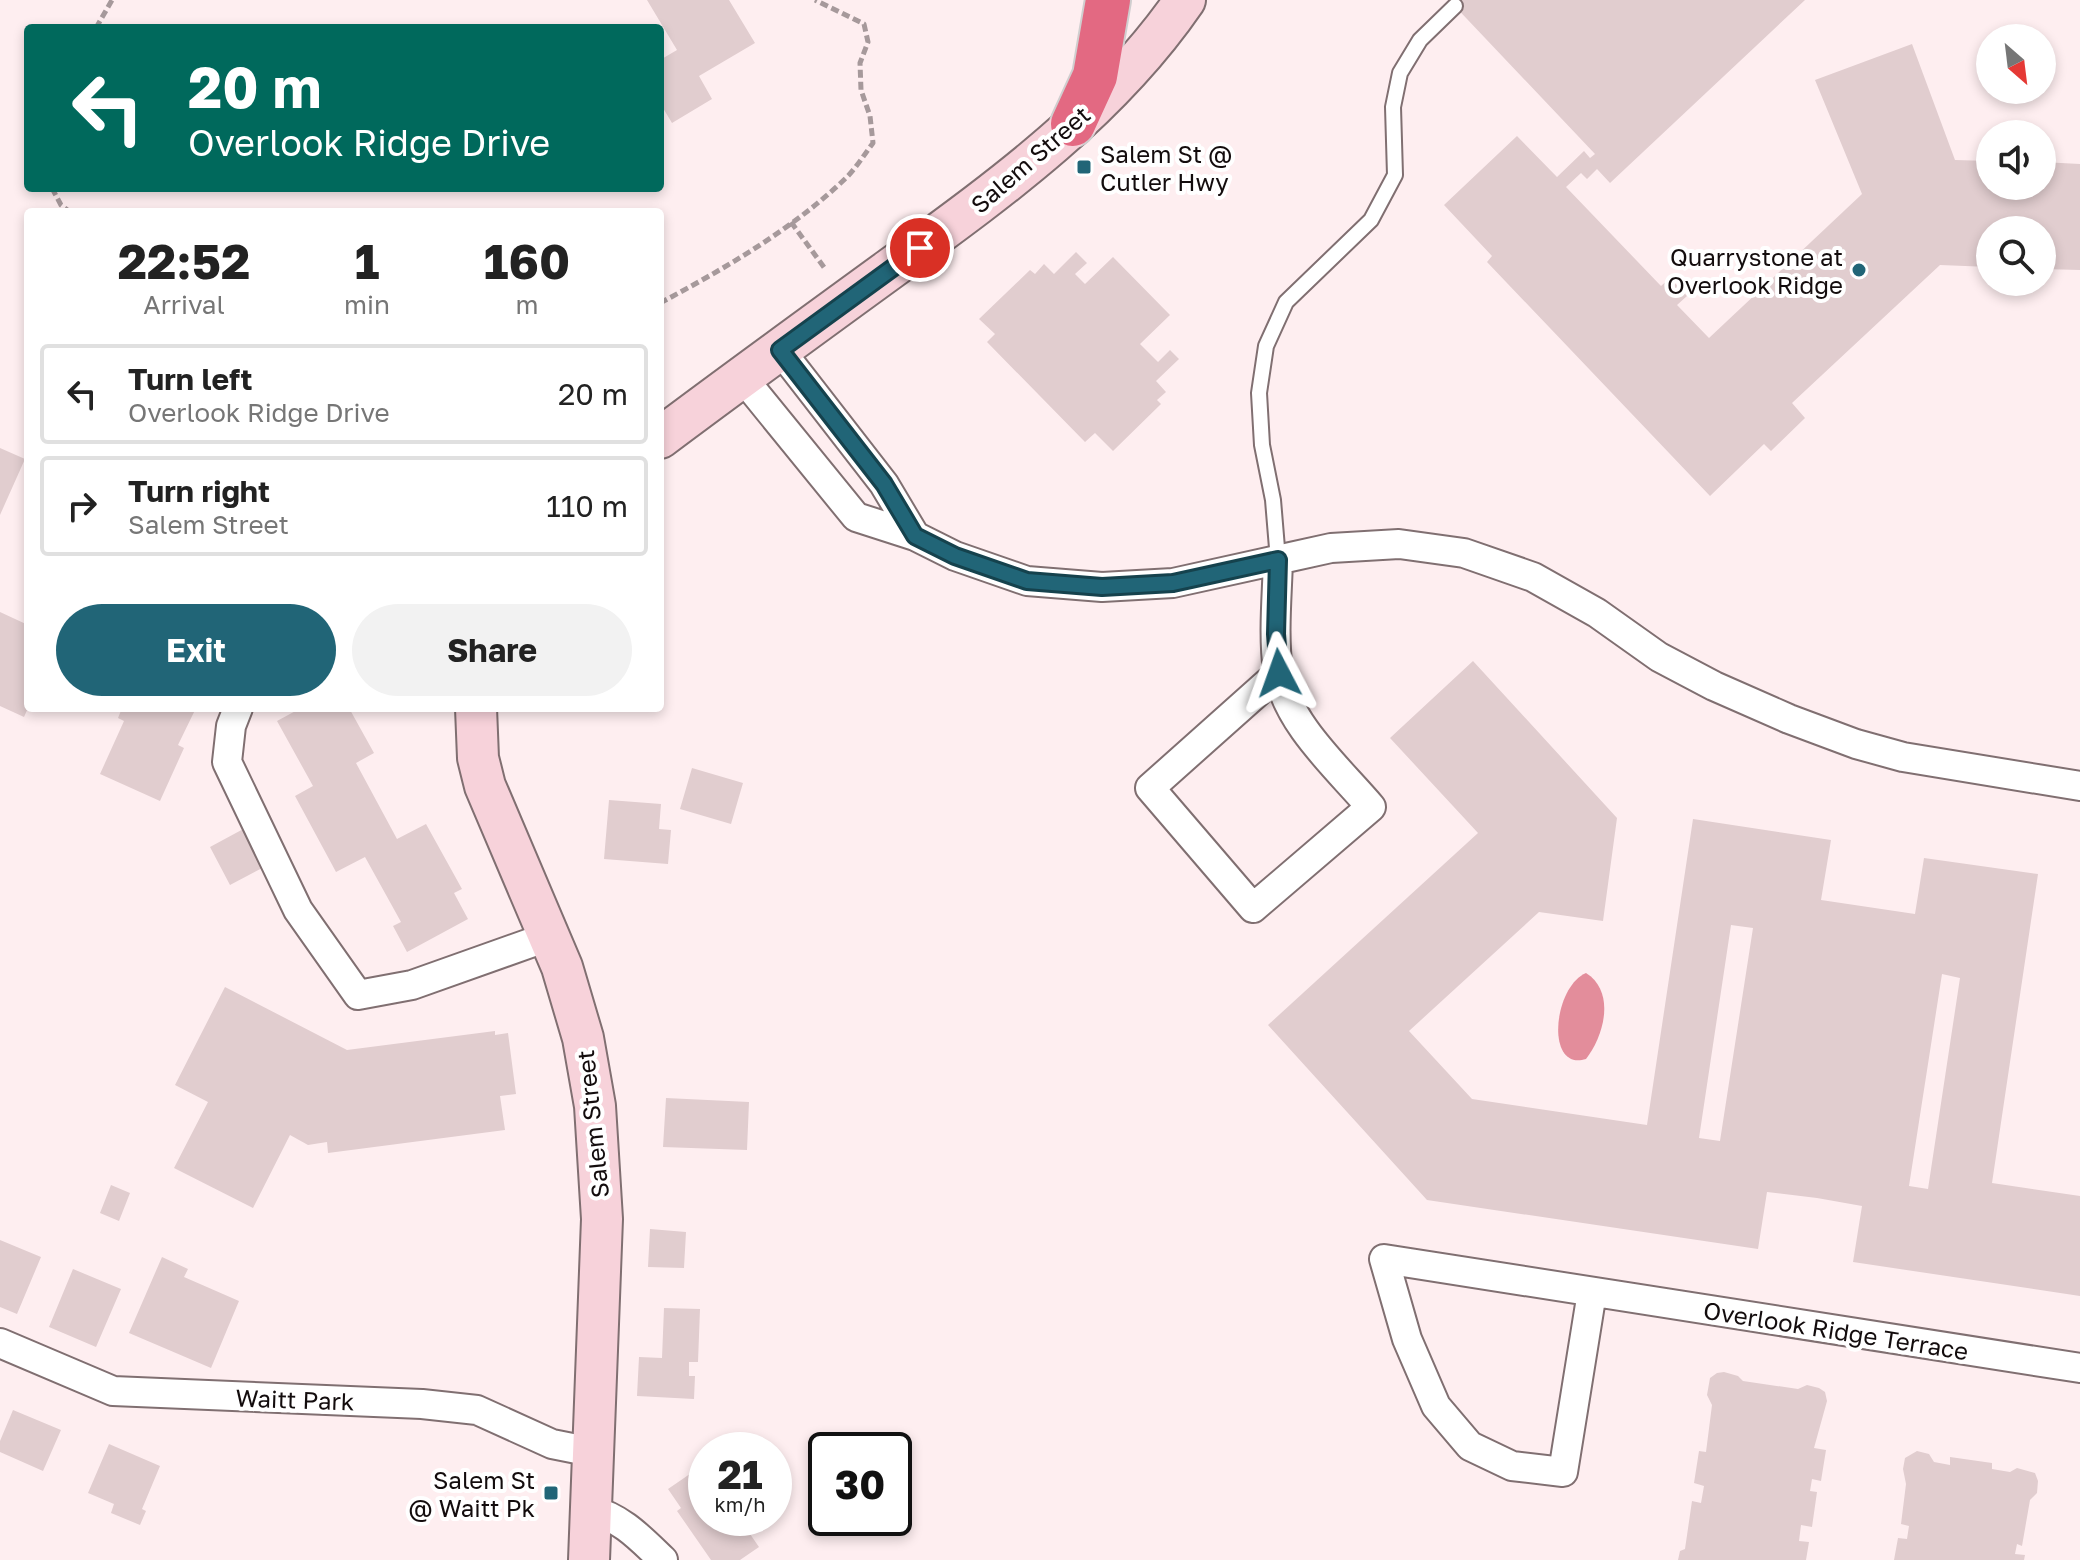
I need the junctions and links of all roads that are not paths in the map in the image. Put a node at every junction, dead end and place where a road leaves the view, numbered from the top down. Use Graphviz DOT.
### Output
graph roads {
  1 [pos="1108,0"];
  2 [pos="1185,0"];
  3 [pos="1455,6"];
  4 [pos="1073,124"];
  5 [pos="780,350"];
  6 [pos="742,377"];
  7 [pos="664,435"];
  8 [pos="915,536"];
  9 [pos="1278,560"];
  10 [pos="1279,673"];
  11 [pos="236,712"];
  12 [pos="476,712"];
  13 [pos="2080,786"];
  14 [pos="550,936"];
  15 [pos="1592,1292"];
  16 [pos="0,1343"];
  17 [pos="2080,1368"];
  18 [pos="592,1452"];
  19 [pos="590,1510"];
  20 [pos="589,1560"];
  21 [pos="663,1560"];
  1 -- 4 [label="highway"];
  2 -- 4 [label="main road, Salem Street"];
  3 -- 9 [label="lane"];
  4 -- 5 [label="main road, Salem Street"];
  5 -- 6 [label="main road, Salem Street"];
  5 -- 8 [label="street"];
  6 -- 7 [label="main road, Salem Street"];
  6 -- 8 [label="street"];
  8 -- 9 [label="street"];
  9 -- 10 [label="street"];
  9 -- 13 [label="street"];
  10 -- 10 [label="street"];
  11 -- 14 [label="street"];
  12 -- 14 [label="main road, Salem Street"];
  14 -- 18 [label="main road, Salem Street"];
  15 -- 15 [label="street, Overlook Ridge Terrace"];
  15 -- 17 [label="street, Overlook Ridge Terrace"];
  16 -- 18 [label="street, Waitt Park"];
  18 -- 19 [label="main road, Salem Street"];
  19 -- 20 [label="main road, Salem Street"];
  19 -- 21 [label="street"];
}
